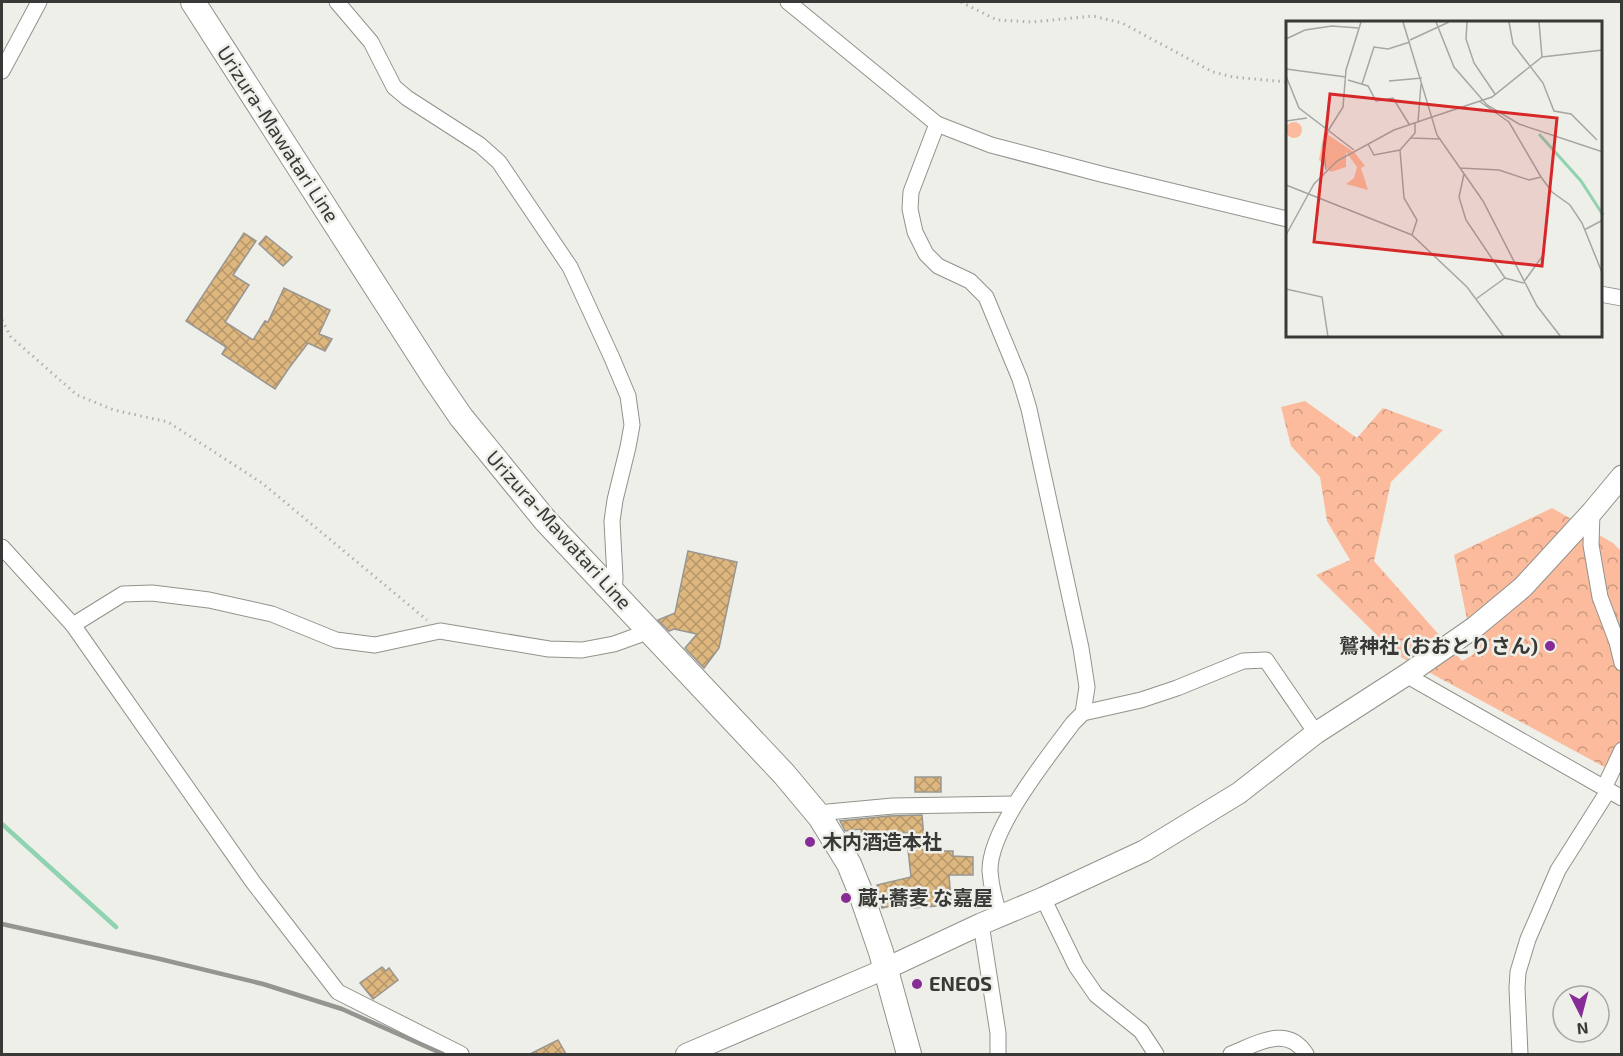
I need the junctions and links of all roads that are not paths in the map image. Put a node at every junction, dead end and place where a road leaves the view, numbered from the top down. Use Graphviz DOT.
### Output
graph roads {
  1 [pos="39,2"];
  2 [pos="193,2"];
  3 [pos="337,2"];
  4 [pos="788,2"];
  5 [pos="2,71"];
  6 [pos="937,124"];
  7 [pos="1286,219"];
  8 [pos="1602,294"];
  9 [pos="1622,298"];
  10 [pos="1622,476"];
  11 [pos="1592,512"];
  12 [pos="2,547"];
  13 [pos="614,593"];
  14 [pos="73,625"];
  15 [pos="650,631"];
  16 [pos="1622,663"];
  17 [pos="1406,675"];
  18 [pos="1083,713"];
  19 [pos="1316,733"];
  20 [pos="1622,750"];
  21 [pos="1611,792"];
  22 [pos="1014,804"];
  23 [pos="820,817"];
  24 [pos="1043,898"];
  25 [pos="990,920"];
  26 [pos="885,969"];
  27 [pos="461,1054"];
  28 [pos="686,1054"];
  29 [pos="909,1054"];
  30 [pos="998,1054"];
  31 [pos="1156,1054"];
  32 [pos="1231,1054"];
  33 [pos="1306,1054"];
  34 [pos="1520,1054"];
  1 -- 5 [label="street"];
  2 -- 13 [label="main road, Urizura-Mawatari Line"];
  3 -- 13 [label="street"];
  4 -- 6 [label="street"];
  6 -- 7 [label="street"];
  6 -- 18 [label="street"];
  8 -- 9 [label="street"];
  10 -- 11 [label="main road"];
  11 -- 16 [label="street"];
  11 -- 17 [label="main road"];
  12 -- 14 [label="street"];
  13 -- 15 [label="main road, Urizura-Mawatari Line"];
  14 -- 15 [label="street"];
  14 -- 27 [label="street"];
  15 -- 23 [label="main road, Urizura-Mawatari Line"];
  17 -- 19 [label="main road"];
  17 -- 21 [label="street"];
  18 -- 19 [label="street"];
  18 -- 22 [label="street"];
  19 -- 24 [label="main road"];
  20 -- 21 [label="street"];
  21 -- 34 [label="street"];
  22 -- 23 [label="street"];
  22 -- 25 [label="street"];
  23 -- 26 [label="main road, Urizura-Mawatari Line"];
  24 -- 25 [label="main road"];
  24 -- 31 [label="street"];
  25 -- 26 [label="main road"];
  25 -- 30 [label="street"];
  26 -- 28 [label="street"];
  26 -- 29 [label="main road, Urizura-Mawatari Line"];
  32 -- 33 [label="street"];
}
